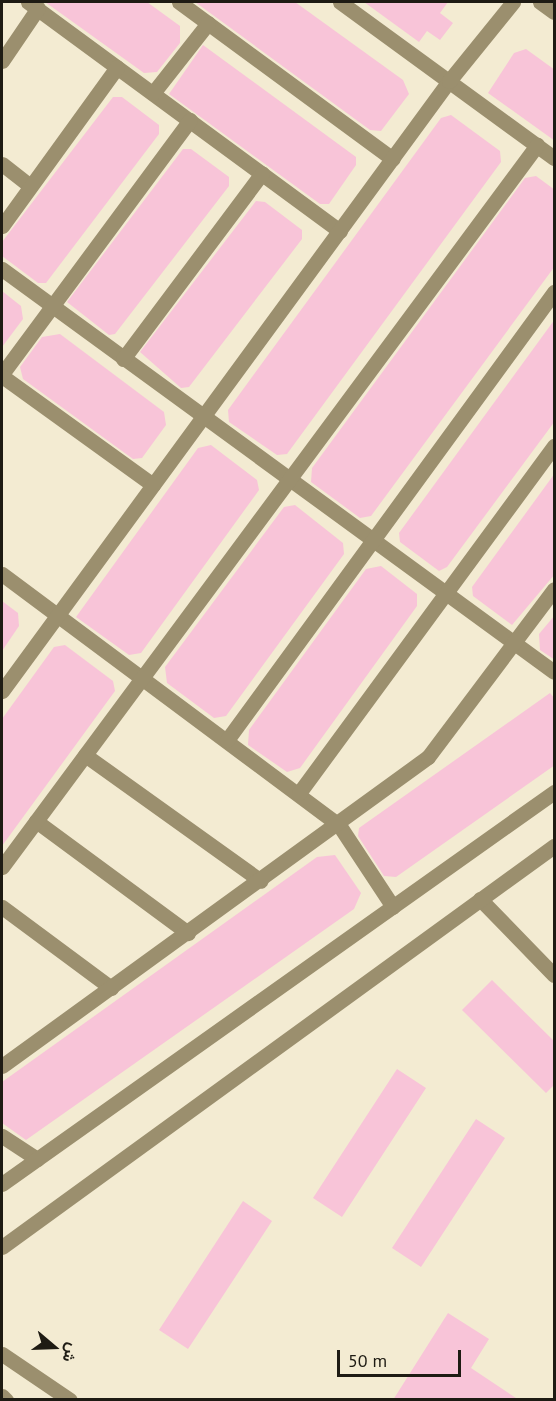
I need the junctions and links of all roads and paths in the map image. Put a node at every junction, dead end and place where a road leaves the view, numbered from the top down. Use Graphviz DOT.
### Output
graph roads {
  1 [pos="179,2"];
  2 [pos="340,2"];
  3 [pos="513,2"];
  4 [pos="540,2"];
  5 [pos="33,5"];
  6 [pos="555,12"];
  7 [pos="208,23"];
  8 [pos="2,61"];
  9 [pos="117,67"];
  10 [pos="449,81"];
  11 [pos="153,93"];
  12 [pos="190,120"];
  13 [pos="537,145"];
  14 [pos="555,158"];
  15 [pos="393,159"];
  16 [pos="2,164"];
  17 [pos="262,173"];
  18 [pos="30,186"];
  19 [pos="2,226"];
  20 [pos="340,231"];
  21 [pos="2,269"];
  22 [pos="555,292"];
  23 [pos="51,305"];
  24 [pos="123,359"];
  25 [pos="2,375"];
  26 [pos="202,417"];
  27 [pos="555,446"];
  28 [pos="292,481"];
  29 [pos="153,485"];
  30 [pos="374,541"];
  31 [pos="2,574"];
  32 [pos="555,589"];
  33 [pos="445,593"];
  34 [pos="56,616"];
  35 [pos="514,643"];
  36 [pos="555,672"];
  37 [pos="143,679"];
  38 [pos="2,691"];
  39 [pos="227,740"];
  40 [pos="85,755"];
  41 [pos="555,792"];
  42 [pos="299,793"];
  43 [pos="36,821"];
  44 [pos="339,825"];
  45 [pos="555,846"];
  46 [pos="2,867"];
  47 [pos="261,881"];
  48 [pos="480,899"];
  49 [pos="2,907"];
  50 [pos="393,907"];
  51 [pos="188,933"];
  52 [pos="555,975"];
  53 [pos="111,988"];
  54 [pos="2,1066"];
  55 [pos="2,1136"];
  56 [pos="37,1159"];
  57 [pos="2,1184"];
  58 [pos="2,1247"];
  59 [pos="2,1354"];
  60 [pos="2,1396"];
  61 [pos="6,1400"];
  62 [pos="70,1400"];
  1 -- 7 [label="street"];
  2 -- 10 [label="street"];
  3 -- 10 [label="street"];
  4 -- 6 [label="street"];
  5 -- 8 [label="street"];
  5 -- 9 [label="street"];
  7 -- 11 [label="street"];
  7 -- 15 [label="street"];
  9 -- 11 [label="street"];
  9 -- 18 [label="street"];
  10 -- 13 [label="street"];
  10 -- 15 [label="street"];
  11 -- 12 [label="street"];
  12 -- 17 [label="street"];
  12 -- 23 [label="street"];
  13 -- 14 [label="street"];
  13 -- 28 [label="street"];
  15 -- 20 [label="street"];
  16 -- 18 [label="street"];
  17 -- 20 [label="street"];
  17 -- 24 [label="street"];
  18 -- 19 [label="street"];
  20 -- 26 [label="street"];
  21 -- 23 [label="street"];
  22 -- 30 [label="street"];
  23 -- 24 [label="street"];
  23 -- 25 [label="street"];
  24 -- 26 [label="street"];
  25 -- 29 [label="street"];
  26 -- 28 [label="street"];
  26 -- 29 [label="street"];
  27 -- 33 [label="street"];
  28 -- 30 [label="street"];
  28 -- 37 [label="street"];
  29 -- 34 [label="street"];
  30 -- 33 [label="street"];
  30 -- 39 [label="street"];
  31 -- 34 [label="street"];
  32 -- 35 [label="street"];
  33 -- 35 [label="street"];
  33 -- 42 [label="street"];
  34 -- 37 [label="street"];
  34 -- 38 [label="street"];
  35 -- 36 [label="street"];
  35 -- 44 [label="street"];
  37 -- 39 [label="street"];
  37 -- 40 [label="street"];
  39 -- 42 [label="street"];
  40 -- 43 [label="street"];
  40 -- 47 [label="street"];
  41 -- 50 [label="street"];
  42 -- 44 [label="street"];
  43 -- 46 [label="street"];
  43 -- 51 [label="street"];
  44 -- 47 [label="street"];
  44 -- 50 [label="street"];
  45 -- 48 [label="street"];
  47 -- 51 [label="street"];
  48 -- 52 [label="street"];
  48 -- 58 [label="street"];
  49 -- 53 [label="street"];
  50 -- 56 [label="street"];
  51 -- 53 [label="street"];
  53 -- 54 [label="street"];
  55 -- 56 [label="street"];
  56 -- 57 [label="street"];
  59 -- 62 [label="street"];
  60 -- 61 [label="street"];
}
